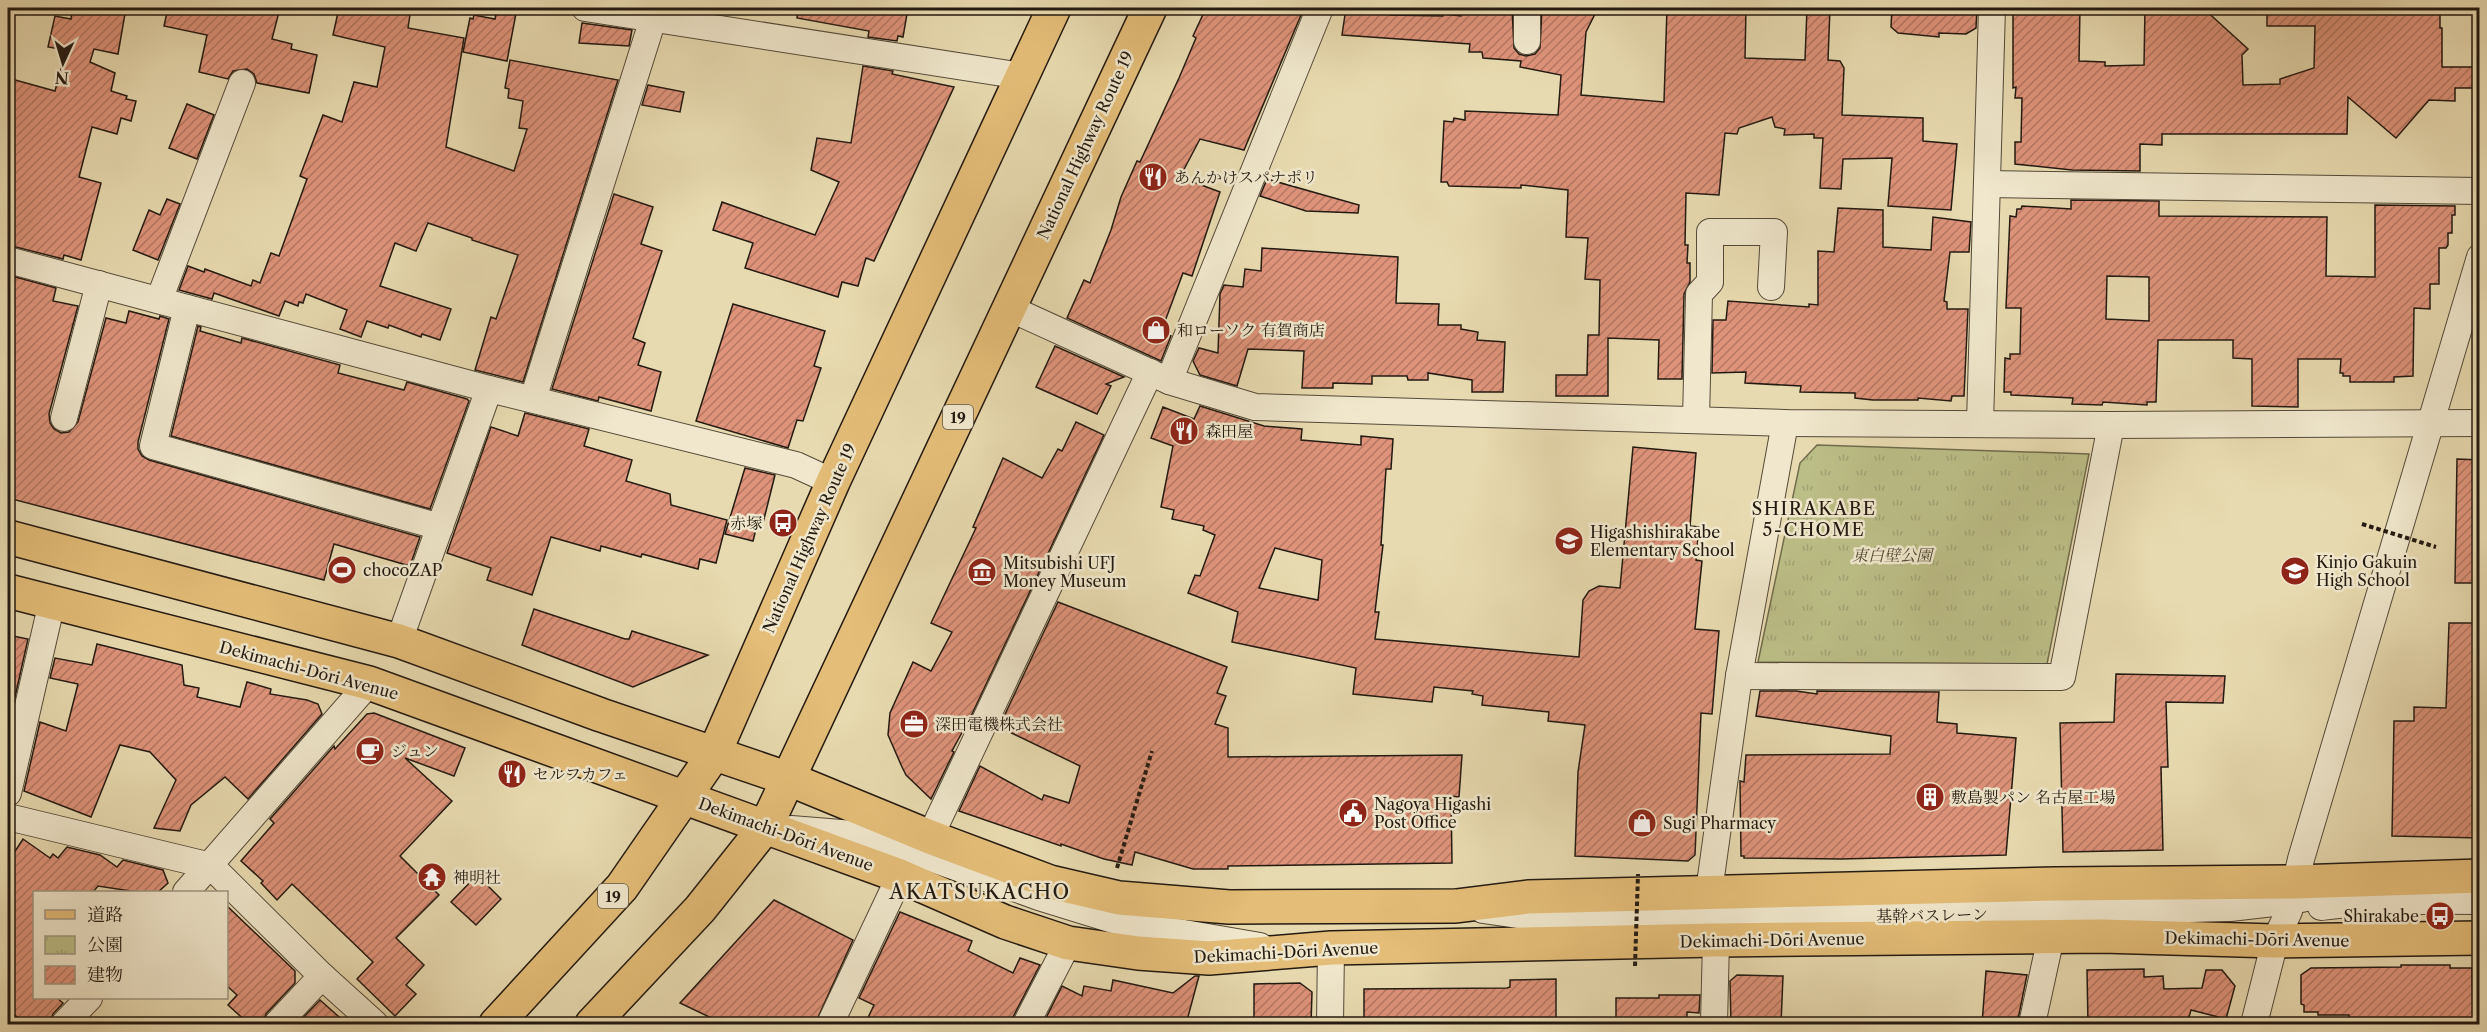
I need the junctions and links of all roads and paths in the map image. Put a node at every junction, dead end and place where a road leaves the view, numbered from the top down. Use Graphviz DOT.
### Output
graph roads {
  1 [pos="585,8"];
  2 [pos="1054,8"];
  3 [pos="1150,8"];
  4 [pos="1320,8"];
  5 [pos="1527,8"];
  6 [pos="1992,8"];
  7 [pos="654,13"];
  8 [pos="1527,41"];
  9 [pos="1022,76"];
  10 [pos="242,83"];
  11 [pos="1988,184"];
  12 [pos="2480,191"];
  13 [pos="2480,256"];
  14 [pos="8,260"];
  15 [pos="99,284"];
  16 [pos="1771,287"];
  17 [pos="159,300"];
  18 [pos="187,308"];
  19 [pos="1009,308"];
  20 [pos="1160,377"];
  21 [pos="489,389"];
  22 [pos="534,399"];
  23 [pos="64,418"];
  24 [pos="1696,419"];
  25 [pos="1785,423"];
  26 [pos="1980,423"];
  27 [pos="2430,423"];
  28 [pos="2480,423"];
  29 [pos="2111,425"];
  30 [pos="833,482"];
  31 [pos="2362,524"];
  32 [pos="440,527"];
  33 [pos="8,537"];
  34 [pos="2436,547"];
  35 [pos="8,591"];
  36 [pos="52,602"];
  37 [pos="399,641"];
  38 [pos="1739,676"];
  39 [pos="369,683"];
  40 [pos="1152,751"];
  41 [pos="714,754"];
  42 [pos="789,778"];
  43 [pos="8,793"];
  44 [pos="686,797"];
  45 [pos="8,817"];
  46 [pos="765,826"];
  47 [pos="930,837"];
  48 [pos="211,866"];
  49 [pos="1116,871"];
  50 [pos="1638,874"];
  51 [pos="900,876"];
  52 [pos="2480,876"];
  53 [pos="187,891"];
  54 [pos="2292,898"];
  55 [pos="2480,901"];
  56 [pos="1714,918"];
  57 [pos="2102,936"];
  58 [pos="2051,937"];
  59 [pos="2480,938"];
  60 [pos="2275,941"];
  61 [pos="1068,943"];
  62 [pos="1331,948"];
  63 [pos="1290,951"];
  64 [pos="1635,966"];
  65 [pos="322,976"];
  66 [pos="88,999"];
  67 [pos="64,1024"];
  68 [pos="277,1024"];
  69 [pos="375,1024"];
  70 [pos="496,1024"];
  71 [pos="592,1024"];
  72 [pos="830,1024"];
  73 [pos="1026,1024"];
  74 [pos="1330,1024"];
  75 [pos="1714,1024"];
  76 [pos="2032,1024"];
  77 [pos="2254,1024"];
  1 -- 7 [label="street"];
  2 -- 9 [label="main road, National Highway Route 19 / 19"];
  3 -- 19 [label="main road, National Highway Route 19 / 19"];
  4 -- 20 [label="street"];
  5 -- 8 [label="street"];
  6 -- 11 [label="street"];
  7 -- 9 [label="street"];
  7 -- 22 [label="street"];
  9 -- 30 [label="main road, National Highway Route 19 / 19"];
  10 -- 17 [label="street"];
  11 -- 12 [label="street"];
  11 -- 26 [label="street"];
  13 -- 27 [label="street"];
  14 -- 15 [label="street"];
  15 -- 17 [label="street"];
  15 -- 23 [label="street"];
  16 -- 24 [label="street"];
  17 -- 18 [label="street"];
  18 -- 21 [label="street"];
  18 -- 32 [label="street"];
  19 -- 20 [label="street"];
  19 -- 42 [label="main road, National Highway Route 19 / 19"];
  20 -- 24 [label="street"];
  20 -- 47 [label="street"];
  21 -- 22 [label="street"];
  21 -- 32 [label="street"];
  22 -- 30 [label="street"];
  24 -- 25 [label="street"];
  25 -- 26 [label="street"];
  25 -- 38 [label="street"];
  26 -- 29 [label="street"];
  27 -- 28 [label="street"];
  27 -- 29 [label="street"];
  27 -- 54 [label="street"];
  29 -- 38 [label="street"];
  30 -- 41 [label="main road, National Highway Route 19 / 19"];
  31 -- 34 [label="path, bridge"];
  32 -- 37 [label="street"];
  33 -- 37 [label="main road, Dekimachi-Dōri Avenue"];
  35 -- 36 [label="main road, Dekimachi-Dōri Avenue"];
  36 -- 39 [label="main road, Dekimachi-Dōri Avenue"];
  36 -- 43 [label="street"];
  37 -- 41 [label="main road, Dekimachi-Dōri Avenue"];
  38 -- 56 [label="street"];
  39 -- 44 [label="main road, Dekimachi-Dōri Avenue"];
  39 -- 48 [label="street"];
  40 -- 49 [label="path"];
  41 -- 42 [label="main road, Dekimachi-Dōri Avenue"];
  41 -- 44 [label="main road, National Highway Route 19 / 19"];
  42 -- 46 [label="main road, National Highway Route 19 / 19"];
  42 -- 47 [label="main road, Dekimachi-Dōri Avenue"];
  44 -- 46 [label="main road, Dekimachi-Dōri Avenue"];
  44 -- 70 [label="main road, National Highway Route 19 / 19"];
  45 -- 48 [label="street"];
  46 -- 51 [label="main road, Dekimachi-Dōri Avenue"];
  46 -- 63 [label="street"];
  46 -- 71 [label="main road, National Highway Route 19 / 19"];
  47 -- 56 [label="main road, Dekimachi-Dōri Avenue"];
  48 -- 53 [label="street"];
  48 -- 65 [label="street"];
  50 -- 64 [label="path, bridge"];
  51 -- 61 [label="main road, Dekimachi-Dōri Avenue"];
  51 -- 72 [label="street"];
  52 -- 54 [label="main road, Dekimachi-Dōri Avenue"];
  54 -- 55 [label="street"];
  54 -- 56 [label="main road, Dekimachi-Dōri Avenue"];
  54 -- 57 [label="street"];
  54 -- 60 [label="street"];
  56 -- 58 [label="main road, Dekimachi-Dōri Avenue"];
  56 -- 62 [label="main road, Dekimachi-Dōri Avenue"];
  56 -- 75 [label="street"];
  57 -- 58 [label="main road, Dekimachi-Dōri Avenue"];
  57 -- 60 [label="main road, Dekimachi-Dōri Avenue"];
  58 -- 76 [label="street"];
  59 -- 60 [label="main road, Dekimachi-Dōri Avenue"];
  60 -- 77 [label="street"];
  61 -- 63 [label="main road, Dekimachi-Dōri Avenue"];
  61 -- 73 [label="street"];
  62 -- 63 [label="main road, Dekimachi-Dōri Avenue"];
  62 -- 74 [label="street"];
  65 -- 68 [label="street"];
  65 -- 69 [label="street"];
  66 -- 67 [label="street"];
}
